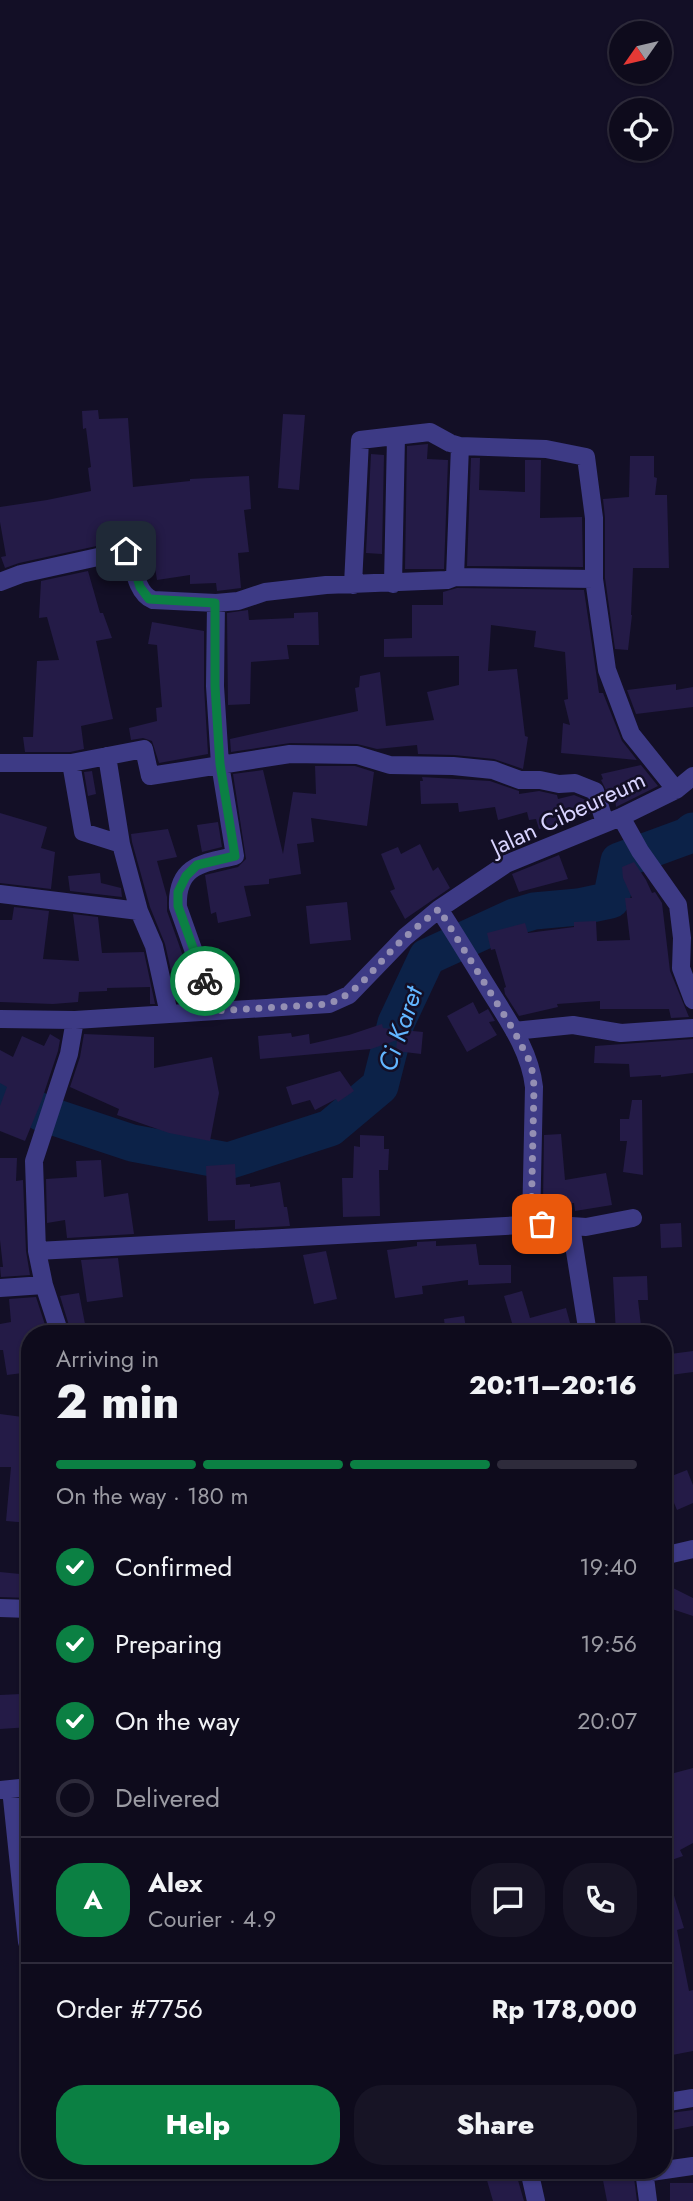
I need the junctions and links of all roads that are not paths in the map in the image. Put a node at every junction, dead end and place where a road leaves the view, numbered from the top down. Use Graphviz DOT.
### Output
graph roads {
  1 [pos="396,436"];
  2 [pos="460,446"];
  3 [pos="455,577"];
  4 [pos="594,579"];
  5 [pos="0,582"];
  6 [pos="393,584"];
  7 [pos="352,585"];
  8 [pos="215,603"];
  9 [pos="107,756"];
  10 [pos="0,763"];
  11 [pos="71,763"];
  12 [pos="220,764"];
  13 [pos="693,776"];
  14 [pos="676,790"];
  15 [pos="613,820"];
  16 [pos="121,844"];
  17 [pos="0,894"];
  18 [pos="439,909"];
  19 [pos="139,911"];
  20 [pos="693,1000"];
  21 [pos="215,1011"];
  22 [pos="169,1014"];
  23 [pos="0,1019"];
  24 [pos="75,1020"];
  25 [pos="693,1028"];
  26 [pos="514,1031"];
  27 [pos="633,1217"];
  28 [pos="531,1225"];
  29 [pos="571,1226"];
  30 [pos="37,1251"];
  31 [pos="44,1285"];
  32 [pos="0,1288"];
  33 [pos="57,1325"];
  34 [pos="587,1325"];
  35 [pos="693,1549"];
  36 [pos="672,1554"];
  37 [pos="0,1608"];
  38 [pos="21,1609"];
  39 [pos="6,1789"];
  40 [pos="21,1898"];
  41 [pos="693,2098"];
  42 [pos="672,2102"];
  43 [pos="693,2166"];
  44 [pos="672,2169"];
  45 [pos="531,2179"];
  46 [pos="645,2179"];
  47 [pos="536,2201"];
  48 [pos="648,2201"];
  1 -- 2 [label="street"];
  1 -- 6 [label="street"];
  1 -- 7 [label="street"];
  2 -- 3 [label="street"];
  2 -- 4 [label="street"];
  3 -- 4 [label="street"];
  3 -- 6 [label="street"];
  4 -- 14 [label="street"];
  5 -- 8 [label="street"];
  6 -- 7 [label="street"];
  7 -- 8 [label="street"];
  8 -- 12 [label="street"];
  9 -- 11 [label="street"];
  9 -- 12 [label="street"];
  9 -- 16 [label="street"];
  10 -- 11 [label="street"];
  11 -- 16 [label="street"];
  12 -- 15 [label="street"];
  12 -- 21 [label="street"];
  13 -- 14 [label="street, Jalan Cibeureum"];
  14 -- 15 [label="street, Jalan Cibeureum"];
  15 -- 18 [label="street, Jalan Cibeureum"];
  15 -- 20 [label="street"];
  16 -- 19 [label="street"];
  17 -- 19 [label="street"];
  18 -- 21 [label="street, Jalan Cibeureum"];
  18 -- 26 [label="street"];
  19 -- 22 [label="street"];
  21 -- 22 [label="street, Jalan Cibeureum"];
  22 -- 24 [label="street, Jalan Cibeureum"];
  23 -- 24 [label="street, Jalan Cibeureum"];
  24 -- 30 [label="street"];
  25 -- 26 [label="street"];
  26 -- 28 [label="street"];
  27 -- 29 [label="street"];
  28 -- 29 [label="street"];
  28 -- 30 [label="street"];
  29 -- 34 [label="street"];
  30 -- 31 [label="street"];
  31 -- 32 [label="street"];
  31 -- 33 [label="street"];
  35 -- 36 [label="street"];
  37 -- 38 [label="street"];
  39 -- 40 [label="street"];
  41 -- 42 [label="street"];
  43 -- 44 [label="street"];
  45 -- 47 [label="street"];
  46 -- 48 [label="street"];
}
